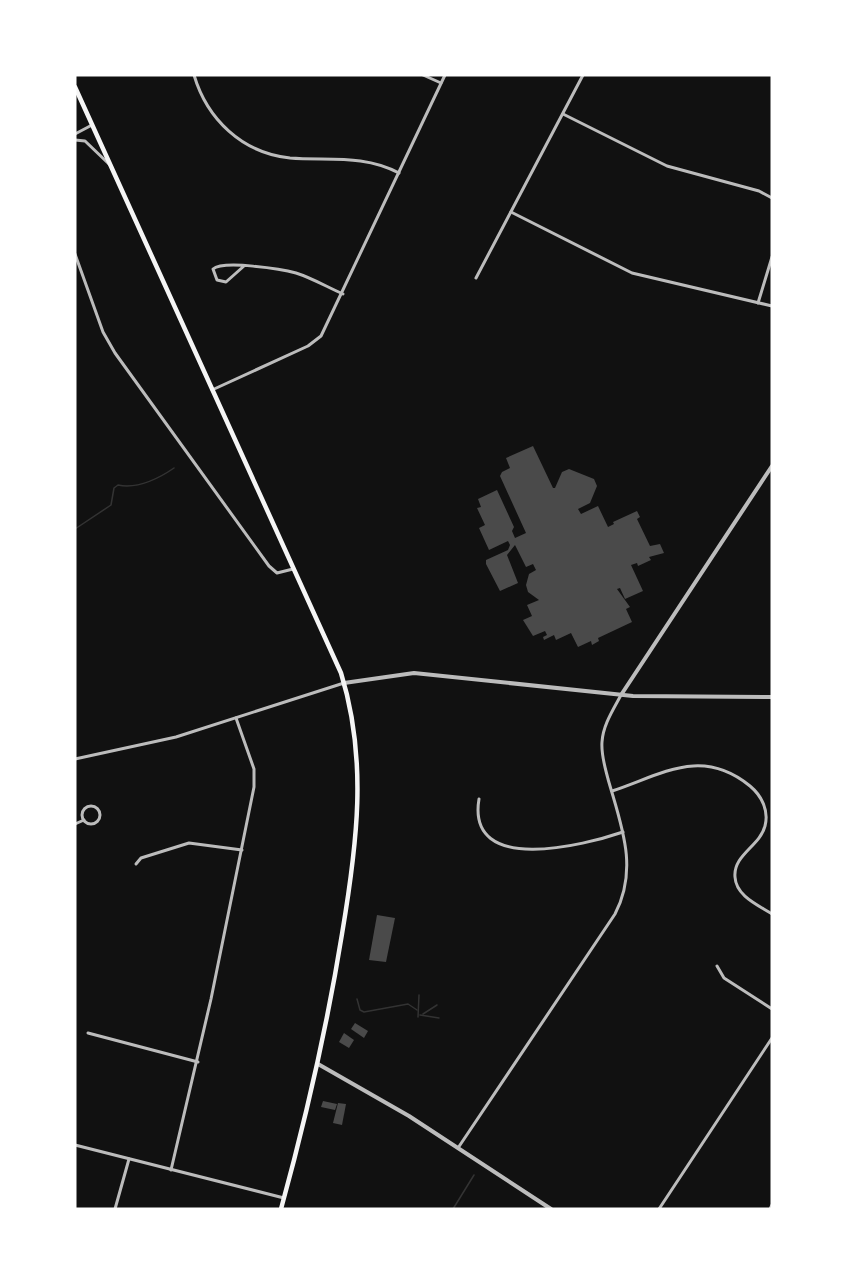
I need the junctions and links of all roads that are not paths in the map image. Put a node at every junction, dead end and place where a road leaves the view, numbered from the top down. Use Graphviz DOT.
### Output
graph roads {
  1 [pos="194,75"];
  2 [pos="423,75"];
  3 [pos="445,75"];
  4 [pos="583,75"];
  5 [pos="441,83"];
  6 [pos="75,87"];
  7 [pos="563,114"];
  8 [pos="92,125"];
  9 [pos="75,134"];
  10 [pos="75,140"];
  11 [pos="110,165"];
  12 [pos="399,173"];
  13 [pos="772,198"];
  14 [pos="511,212"];
  15 [pos="75,254"];
  16 [pos="772,257"];
  17 [pos="244,266"];
  18 [pos="476,278"];
  19 [pos="343,294"];
  20 [pos="758,303"];
  21 [pos="772,306"];
  22 [pos="212,390"];
  23 [pos="772,466"];
  24 [pos="293,569"];
  25 [pos="344,683"];
  26 [pos="621,695"];
  27 [pos="772,697"];
  28 [pos="236,718"];
  29 [pos="75,759"];
  30 [pos="612,791"];
  31 [pos="480,799"];
  32 [pos="84,820"];
  33 [pos="75,824"];
  34 [pos="623,832"];
  35 [pos="242,850"];
  36 [pos="136,864"];
  37 [pos="772,914"];
  38 [pos="717,966"];
  39 [pos="772,1010"];
  40 [pos="88,1033"];
  41 [pos="772,1038"];
  42 [pos="198,1062"];
  43 [pos="318,1064"];
  44 [pos="75,1145"];
  45 [pos="458,1148"];
  46 [pos="129,1159"];
  47 [pos="171,1170"];
  48 [pos="284,1198"];
  49 [pos="115,1209"];
  50 [pos="281,1209"];
  51 [pos="551,1209"];
  52 [pos="659,1209"];
  1 -- 12 [label="street"];
  2 -- 5 [label="street"];
  3 -- 5 [label="street"];
  4 -- 7 [label="street"];
  5 -- 12 [label="street"];
  6 -- 8 [label="main road"];
  7 -- 13 [label="street"];
  7 -- 14 [label="street"];
  8 -- 9 [label="street"];
  8 -- 11 [label="main road"];
  10 -- 11 [label="street"];
  11 -- 22 [label="main road"];
  12 -- 19 [label="street"];
  14 -- 18 [label="street"];
  14 -- 20 [label="street"];
  15 -- 24 [label="street"];
  16 -- 20 [label="street"];
  17 -- 17 [label="street"];
  17 -- 19 [label="street"];
  19 -- 22 [label="street"];
  20 -- 21 [label="street"];
  22 -- 24 [label="main road"];
  23 -- 26 [label="street"];
  24 -- 25 [label="main road"];
  25 -- 26 [label="street"];
  25 -- 28 [label="street"];
  25 -- 43 [label="main road"];
  26 -- 27 [label="street"];
  26 -- 30 [label="street"];
  28 -- 29 [label="street"];
  28 -- 35 [label="street"];
  30 -- 34 [label="street"];
  30 -- 37 [label="street"];
  31 -- 34 [label="street"];
  32 -- 32 [label="street"];
  32 -- 33 [label="street"];
  34 -- 45 [label="street"];
  35 -- 36 [label="street"];
  35 -- 42 [label="street"];
  38 -- 39 [label="street"];
  40 -- 42 [label="street"];
  41 -- 52 [label="street"];
  42 -- 47 [label="street"];
  43 -- 45 [label="street"];
  43 -- 48 [label="main road"];
  44 -- 46 [label="street"];
  45 -- 51 [label="street"];
  46 -- 47 [label="street"];
  46 -- 49 [label="street"];
  47 -- 48 [label="street"];
  48 -- 50 [label="main road"];
}
